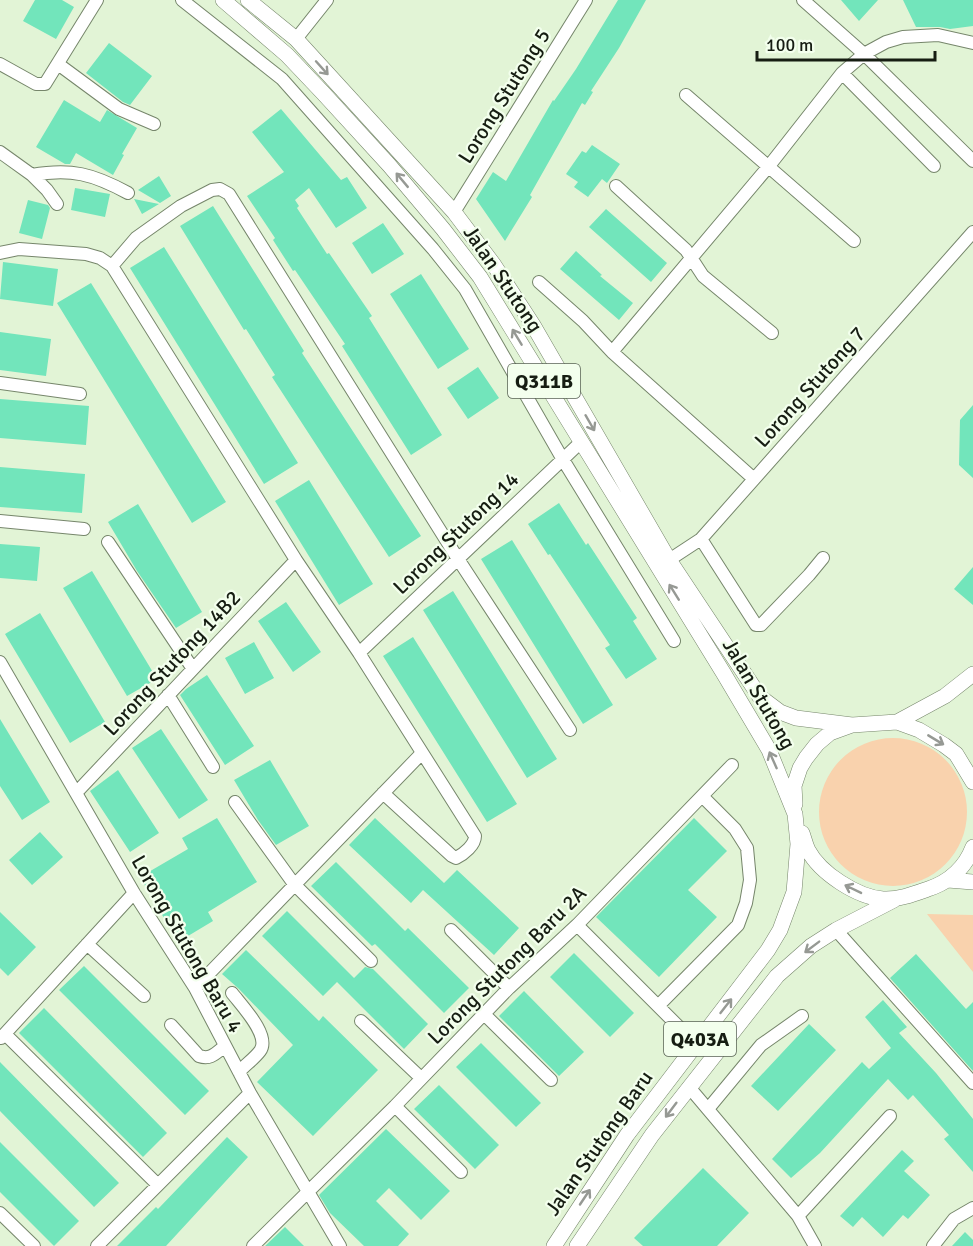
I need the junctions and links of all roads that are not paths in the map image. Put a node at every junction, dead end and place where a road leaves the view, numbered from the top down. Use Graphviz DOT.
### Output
graph roads {
  1 [pos="97,0"];
  2 [pos="182,0"];
  3 [pos="223,0"];
  4 [pos="248,0"];
  5 [pos="327,0"];
  6 [pos="586,0"];
  7 [pos="803,0"];
  8 [pos="296,39"];
  9 [pos="973,43"];
  10 [pos="864,54"];
  11 [pos="0,64"];
  12 [pos="58,64"];
  13 [pos="842,73"];
  14 [pos="686,95"];
  15 [pos="154,124"];
  16 [pos="0,153"];
  17 [pos="973,161"];
  18 [pos="769,166"];
  19 [pos="934,166"];
  20 [pos="32,175"];
  21 [pos="616,186"];
  22 [pos="128,193"];
  23 [pos="57,204"];
  24 [pos="454,212"];
  25 [pos="973,232"];
  26 [pos="854,241"];
  27 [pos="0,253"];
  28 [pos="691,258"];
  29 [pos="112,266"];
  30 [pos="539,282"];
  31 [pos="772,333"];
  32 [pos="612,352"];
  33 [pos="0,383"];
  34 [pos="80,394"];
  35 [pos="581,442"];
  36 [pos="562,458"];
  37 [pos="754,479"];
  38 [pos="0,521"];
  39 [pos="84,529"];
  40 [pos="701,538"];
  41 [pos="108,542"];
  42 [pos="823,558"];
  43 [pos="458,559"];
  44 [pos="296,560"];
  45 [pos="669,561"];
  46 [pos="674,641"];
  47 [pos="359,653"];
  48 [pos="0,662"];
  49 [pos="193,669"];
  50 [pos="973,674"];
  51 [pos="168,695"];
  52 [pos="897,722"];
  53 [pos="852,725"];
  54 [pos="570,730"];
  55 [pos="422,753"];
  56 [pos="732,765"];
  57 [pos="213,767"];
  58 [pos="973,782"];
  59 [pos="76,793"];
  60 [pos="383,793"];
  61 [pos="702,796"];
  62 [pos="235,802"];
  63 [pos="795,814"];
  64 [pos="973,847"];
  65 [pos="948,880"];
  66 [pos="973,882"];
  67 [pos="294,884"];
  68 [pos="134,892"];
  69 [pos="899,898"];
  70 [pos="577,925"];
  71 [pos="451,930"];
  72 [pos="836,930"];
  73 [pos="87,944"];
  74 [pos="371,961"];
  75 [pos="195,988"];
  76 [pos="509,988"];
  77 [pos="232,993"];
  78 [pos="144,996"];
  79 [pos="658,1006"];
  80 [pos="484,1014"];
  81 [pos="802,1016"];
  82 [pos="361,1021"];
  83 [pos="171,1025"];
  84 [pos="3,1036"];
  85 [pos="696,1044"];
  86 [pos="225,1046"];
  87 [pos="239,1072"];
  88 [pos="421,1078"];
  89 [pos="551,1080"];
  90 [pos="973,1083"];
  91 [pos="689,1087"];
  92 [pos="250,1093"];
  93 [pos="395,1107"];
  94 [pos="708,1109"];
  95 [pos="890,1116"];
  96 [pos="461,1172"];
  97 [pos="159,1185"];
  98 [pos="309,1191"];
  99 [pos="973,1208"];
  100 [pos="0,1213"];
  101 [pos="798,1216"];
  102 [pos="34,1246"];
  103 [pos="97,1246"];
  104 [pos="253,1246"];
  105 [pos="340,1246"];
  106 [pos="554,1246"];
  107 [pos="577,1246"];
  108 [pos="815,1246"];
  109 [pos="933,1246"];
  1 -- 12 [label="street"];
  2 -- 36 [label="street"];
  35 -- 3 [label="main road, Jalan Stutong / Q311B, one-way"];
  4 -- 8 [label="main road, Jalan Stutong"];
  5 -- 8 [label="street"];
  6 -- 24 [label="street, Lorong Stutong 5"];
  7 -- 10 [label="street"];
  8 -- 24 [label="main road, Jalan Stutong, one-way"];
  9 -- 10 [label="street"];
  10 -- 13 [label="street"];
  10 -- 17 [label="street"];
  11 -- 12 [label="street"];
  12 -- 15 [label="street"];
  13 -- 18 [label="street"];
  13 -- 19 [label="street"];
  14 -- 18 [label="street"];
  16 -- 20 [label="street"];
  18 -- 26 [label="street"];
  18 -- 28 [label="street"];
  20 -- 22 [label="street"];
  20 -- 23 [label="street"];
  21 -- 28 [label="street"];
  24 -- 45 [label="main road, Jalan Stutong, one-way"];
  25 -- 37 [label="street, Lorong Stutong 7"];
  27 -- 29 [label="street"];
  28 -- 31 [label="street"];
  28 -- 32 [label="street"];
  29 -- 43 [label="street"];
  29 -- 44 [label="street"];
  30 -- 32 [label="street"];
  32 -- 37 [label="street"];
  33 -- 34 [label="street"];
  35 -- 36 [label="street, Lorong Stutong 14"];
  63 -- 35 [label="main road, Jalan Stutong / Q311B, one-way"];
  36 -- 43 [label="street, Lorong Stutong 14"];
  36 -- 46 [label="street"];
  37 -- 40 [label="street, Lorong Stutong 7"];
  38 -- 39 [label="street"];
  40 -- 42 [label="street"];
  40 -- 45 [label="street, Lorong Stutong 7"];
  41 -- 49 [label="street"];
  43 -- 47 [label="street, Lorong Stutong 14"];
  43 -- 54 [label="street"];
  44 -- 47 [label="street"];
  44 -- 49 [label="street, Lorong Stutong 14B2"];
  45 -- 53 [label="main road, Jalan Stutong"];
  47 -- 55 [label="street"];
  48 -- 59 [label="street, Lorong Stutong Baru 4"];
  49 -- 51 [label="street, Lorong Stutong 14B2"];
  50 -- 52 [label="main road"];
  51 -- 57 [label="street"];
  51 -- 59 [label="street, Lorong Stutong 14B2"];
  52 -- 53 [label="main road"];
  52 -- 58 [label="main road, one-way"];
  53 -- 63 [label="main road"];
  55 -- 60 [label="street"];
  55 -- 60 [label="street"];
  56 -- 61 [label="street, Lorong Stutong Baru 2A"];
  59 -- 68 [label="street, Lorong Stutong Baru 4"];
  60 -- 67 [label="street"];
  61 -- 70 [label="street, Lorong Stutong Baru 2A"];
  61 -- 79 [label="street"];
  62 -- 67 [label="street"];
  69 -- 63 [label="main road, one-way"];
  85 -- 63 [label="main road, Jalan Stutong Baru / Q403A, one-way"];
  64 -- 65 [label="main road"];
  65 -- 66 [label="main road"];
  65 -- 69 [label="main road"];
  67 -- 74 [label="street"];
  67 -- 75 [label="street"];
  68 -- 73 [label="street"];
  68 -- 75 [label="street, Lorong Stutong Baru 4"];
  69 -- 72 [label="main road, Jalan Stutong Baru"];
  70 -- 76 [label="street, Lorong Stutong Baru 2A"];
  70 -- 79 [label="street"];
  71 -- 76 [label="street"];
  72 -- 90 [label="street"];
  72 -- 91 [label="main road, Jalan Stutong Baru, one-way"];
  73 -- 78 [label="street"];
  73 -- 84 [label="street"];
  75 -- 86 [label="street, Lorong Stutong Baru 4"];
  76 -- 80 [label="street, Lorong Stutong Baru 2A"];
  77 -- 87 [label="street"];
  79 -- 85 [label="street"];
  80 -- 88 [label="street, Lorong Stutong Baru 2A"];
  80 -- 89 [label="street"];
  81 -- 94 [label="street"];
  82 -- 88 [label="street"];
  83 -- 86 [label="street"];
  84 -- 97 [label="street"];
  106 -- 85 [label="main road, Jalan Stutong Baru / Q403A, one-way"];
  86 -- 87 [label="street, Lorong Stutong Baru 4"];
  87 -- 92 [label="street, Lorong Stutong Baru 4"];
  88 -- 93 [label="street, Lorong Stutong Baru 2A"];
  91 -- 94 [label="street"];
  91 -- 107 [label="main road, Jalan Stutong Baru, one-way"];
  92 -- 97 [label="street"];
  92 -- 98 [label="street, Lorong Stutong Baru 4"];
  93 -- 96 [label="street"];
  93 -- 98 [label="street, Lorong Stutong Baru 2A"];
  94 -- 101 [label="street"];
  95 -- 101 [label="street"];
  97 -- 103 [label="street"];
  98 -- 104 [label="street, Lorong Stutong Baru 2A"];
  98 -- 105 [label="street, Lorong Stutong Baru 4"];
  99 -- 109 [label="street"];
  100 -- 102 [label="street"];
  101 -- 108 [label="street"];
}
